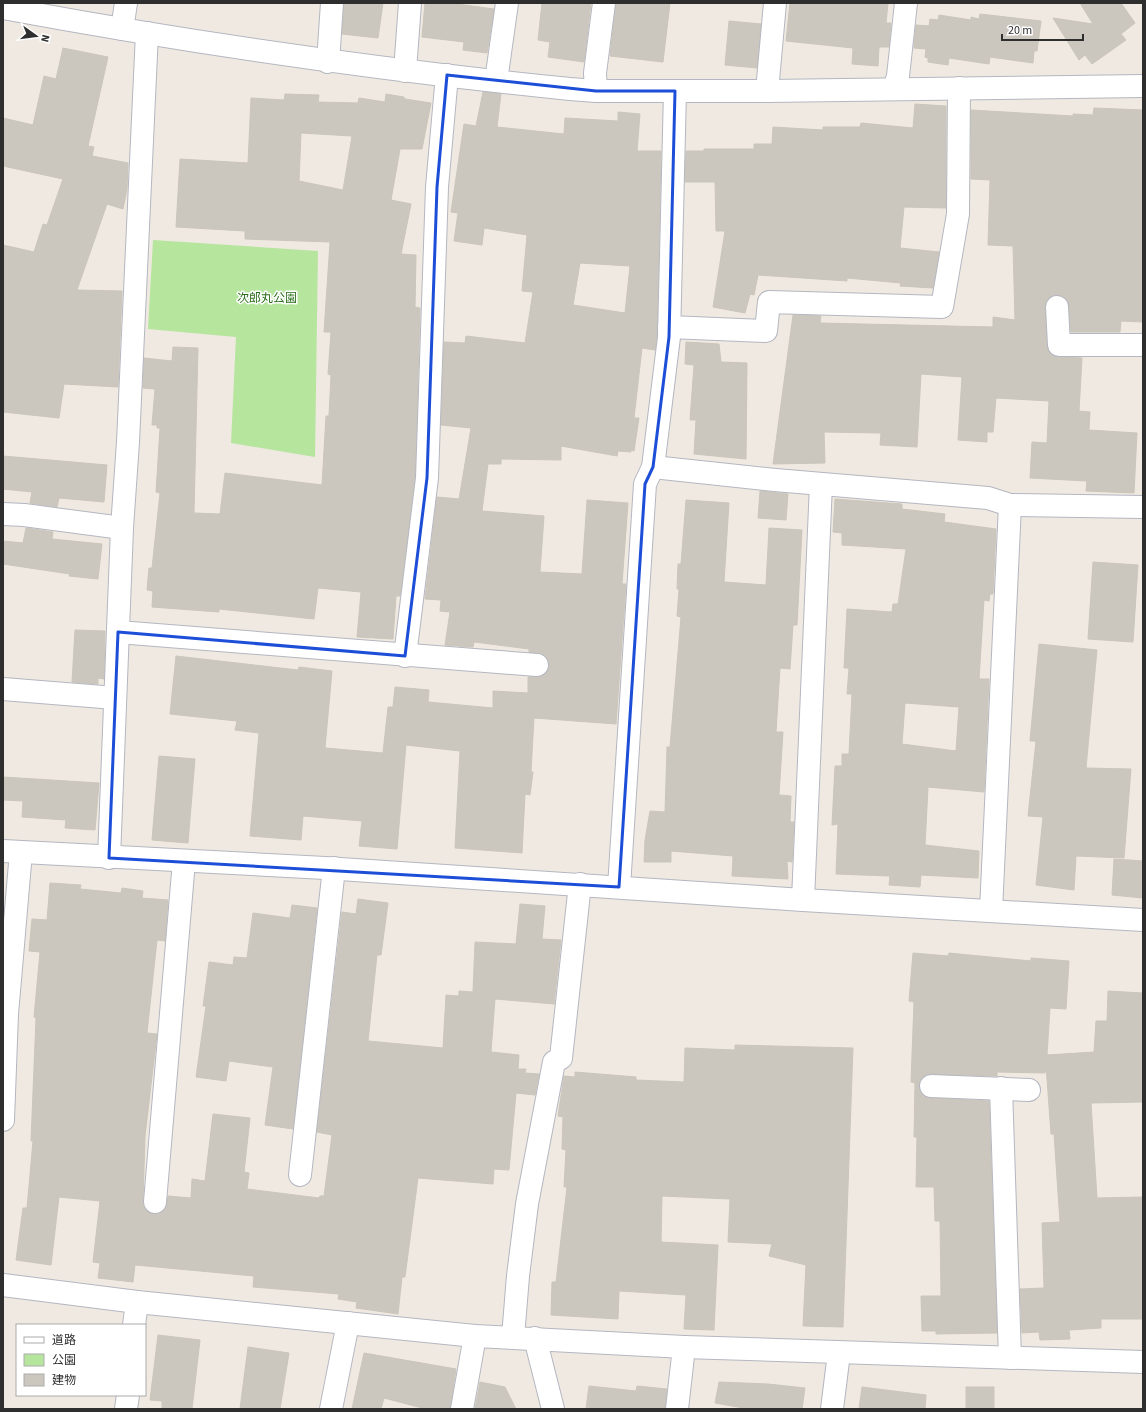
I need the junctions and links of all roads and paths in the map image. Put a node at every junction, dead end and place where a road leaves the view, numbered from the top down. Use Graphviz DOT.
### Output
graph roads {
  1 [pos="126,3"];
  2 [pos="332,3"];
  3 [pos="410,3"];
  4 [pos="507,3"];
  5 [pos="604,3"];
  6 [pos="775,3"];
  7 [pos="906,3"];
  8 [pos="3,8"];
  9 [pos="122,29"];
  10 [pos="147,33"];
  11 [pos="328,62"];
  12 [pos="405,71"];
  13 [pos="447,76"];
  14 [pos="496,81"];
  15 [pos="1143,86"];
  16 [pos="959,88"];
  17 [pos="894,90"];
  18 [pos="596,91"];
  19 [pos="675,91"];
  20 [pos="767,91"];
  21 [pos="1057,307"];
  22 [pos="670,326"];
  23 [pos="1143,345"];
  24 [pos="653,467"];
  25 [pos="820,484"];
  26 [pos="1010,505"];
  27 [pos="1143,507"];
  28 [pos="3,514"];
  29 [pos="122,528"];
  30 [pos="118,632"];
  31 [pos="405,656"];
  32 [pos="537,665"];
  33 [pos="3,689"];
  34 [pos="115,698"];
  35 [pos="12,852"];
  36 [pos="109,858"];
  37 [pos="184,861"];
  38 [pos="334,868"];
  39 [pos="580,884"];
  40 [pos="619,887"];
  41 [pos="803,900"];
  42 [pos="991,911"];
  43 [pos="1143,920"];
  44 [pos="8,942"];
  45 [pos="931,1086"];
  46 [pos="1001,1088"];
  47 [pos="1029,1090"];
  48 [pos="3,1120"];
  49 [pos="300,1175"];
  50 [pos="155,1202"];
  51 [pos="3,1285"];
  52 [pos="137,1302"];
  53 [pos="348,1323"];
  54 [pos="134,1324"];
  55 [pos="475,1336"];
  56 [pos="513,1337"];
  57 [pos="535,1338"];
  58 [pos="684,1347"];
  59 [pos="839,1353"];
  60 [pos="1010,1358"];
  61 [pos="1143,1362"];
  62 [pos="128,1396"];
  63 [pos="126,1409"];
  64 [pos="331,1409"];
  65 [pos="462,1409"];
  66 [pos="553,1409"];
  67 [pos="677,1409"];
  68 [pos="832,1409"];
  1 -- 9 [label="street"];
  2 -- 11 [label="street"];
  3 -- 12 [label="street"];
  4 -- 14 [label="street"];
  5 -- 18 [label="street"];
  6 -- 20 [label="street"];
  7 -- 17 [label="street"];
  8 -- 9 [label="street"];
  9 -- 10 [label="street"];
  10 -- 11 [label="street"];
  10 -- 29 [label="street"];
  11 -- 12 [label="street"];
  12 -- 13 [label="street"];
  13 -- 14 [label="street"];
  13 -- 31 [label="street"];
  14 -- 18 [label="street"];
  15 -- 16 [label="street"];
  16 -- 17 [label="street"];
  16 -- 22 [label="street"];
  17 -- 20 [label="street"];
  18 -- 19 [label="street"];
  19 -- 20 [label="street"];
  19 -- 22 [label="street"];
  21 -- 23 [label="street"];
  22 -- 24 [label="street"];
  24 -- 25 [label="street"];
  24 -- 40 [label="street"];
  25 -- 26 [label="street"];
  25 -- 41 [label="street"];
  26 -- 27 [label="street"];
  26 -- 42 [label="street"];
  28 -- 29 [label="street"];
  29 -- 30 [label="street"];
  30 -- 31 [label="street"];
  30 -- 34 [label="street"];
  31 -- 32 [label="street"];
  33 -- 34 [label="street"];
  34 -- 36 [label="street"];
  35 -- 36 [label="street"];
  35 -- 44 [label="street"];
  36 -- 37 [label="street"];
  37 -- 38 [label="street"];
  37 -- 50 [label="street"];
  38 -- 39 [label="street"];
  38 -- 49 [label="street"];
  39 -- 40 [label="street"];
  39 -- 56 [label="street"];
  40 -- 41 [label="street"];
  41 -- 42 [label="street"];
  42 -- 43 [label="street"];
  44 -- 48 [label="street"];
  45 -- 46 [label="street"];
  46 -- 47 [label="street"];
  46 -- 60 [label="street"];
  51 -- 52 [label="street"];
  52 -- 53 [label="street"];
  52 -- 54 [label="street"];
  53 -- 55 [label="street"];
  53 -- 64 [label="street"];
  55 -- 56 [label="street"];
  55 -- 65 [label="street"];
  56 -- 57 [label="street"];
  57 -- 58 [label="street"];
  57 -- 66 [label="street"];
  58 -- 59 [label="street"];
  58 -- 67 [label="street"];
  59 -- 60 [label="street"];
  59 -- 68 [label="street"];
  60 -- 61 [label="street"];
  62 -- 63 [label="street"];
}
